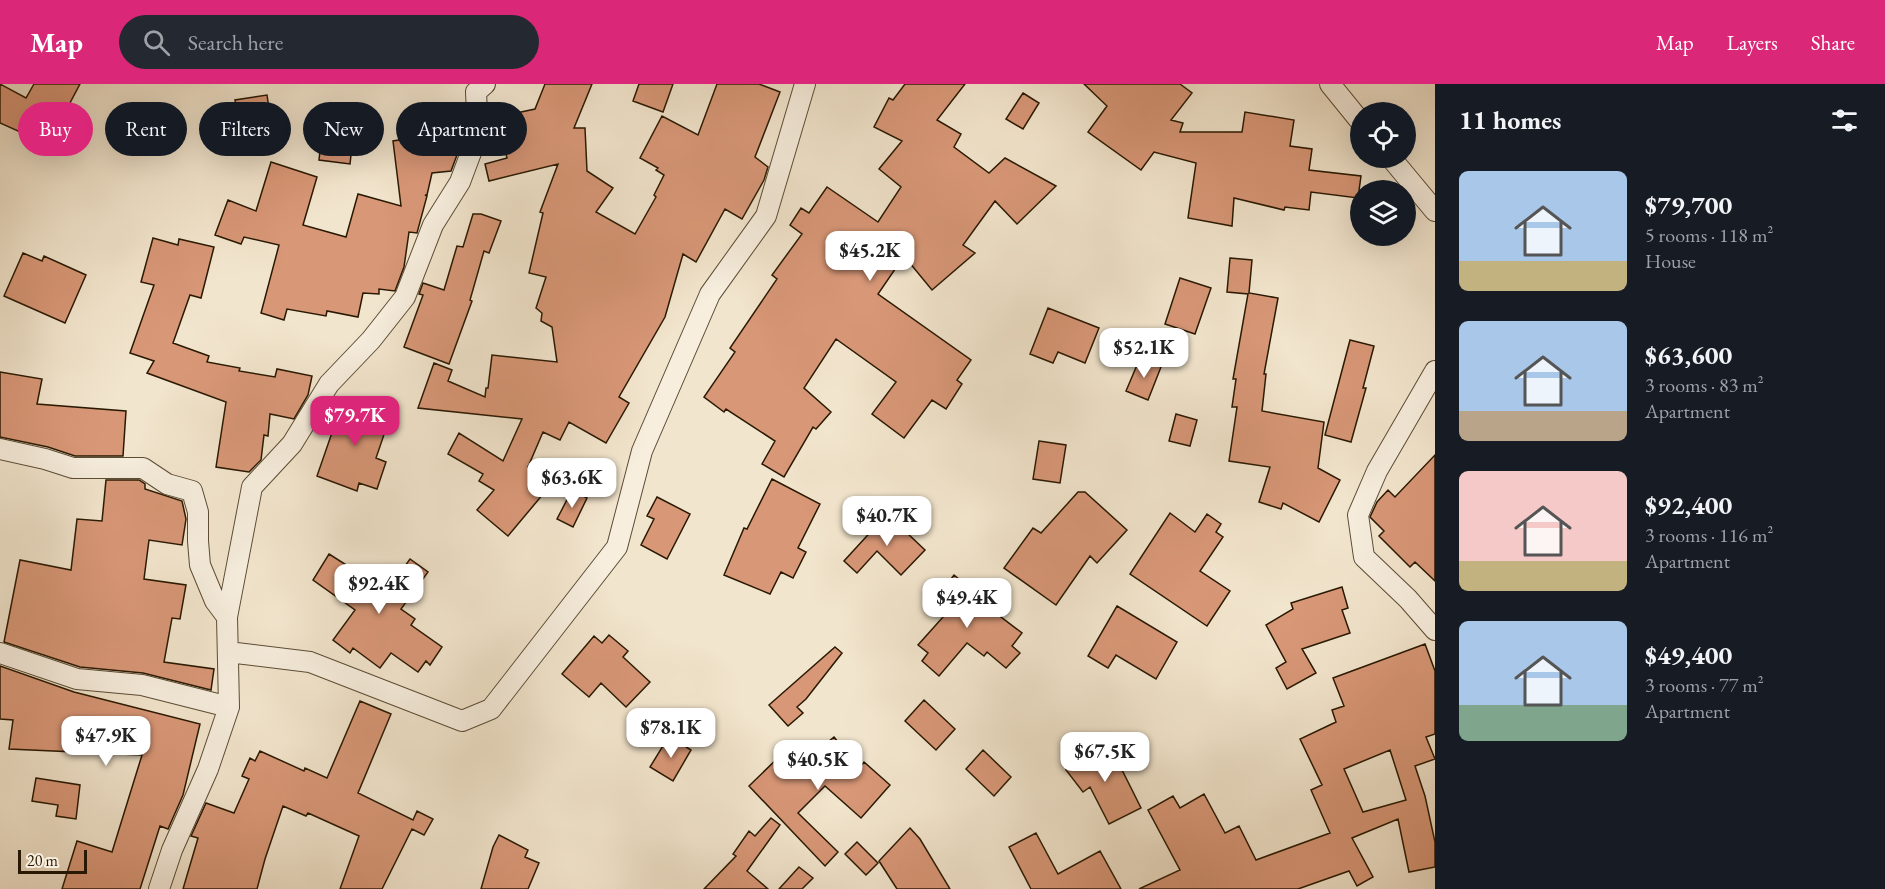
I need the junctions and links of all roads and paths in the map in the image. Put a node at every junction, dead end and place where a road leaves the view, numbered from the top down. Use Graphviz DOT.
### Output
graph roads {
  1 [pos="485,84"];
  2 [pos="805,84"];
  3 [pos="1330,84"];
  4 [pos="1350,109"];
  5 [pos="1399,168"];
  6 [pos="1435,211"];
  7 [pos="1435,371"];
  8 [pos="0,449"];
  9 [pos="227,617"];
  10 [pos="1435,630"];
  11 [pos="228,652"];
  12 [pos="0,653"];
  13 [pos="229,707"];
  14 [pos="159,889"];
  1 -- 9 [label="street"];
  2 -- 11 [label="street"];
  3 -- 4 [label="street"];
  5 -- 6 [label="street"];
  7 -- 10 [label="street"];
  8 -- 9 [label="street"];
  9 -- 11 [label="street"];
  11 -- 13 [label="street"];
  12 -- 13 [label="street"];
  13 -- 14 [label="street"];
}
